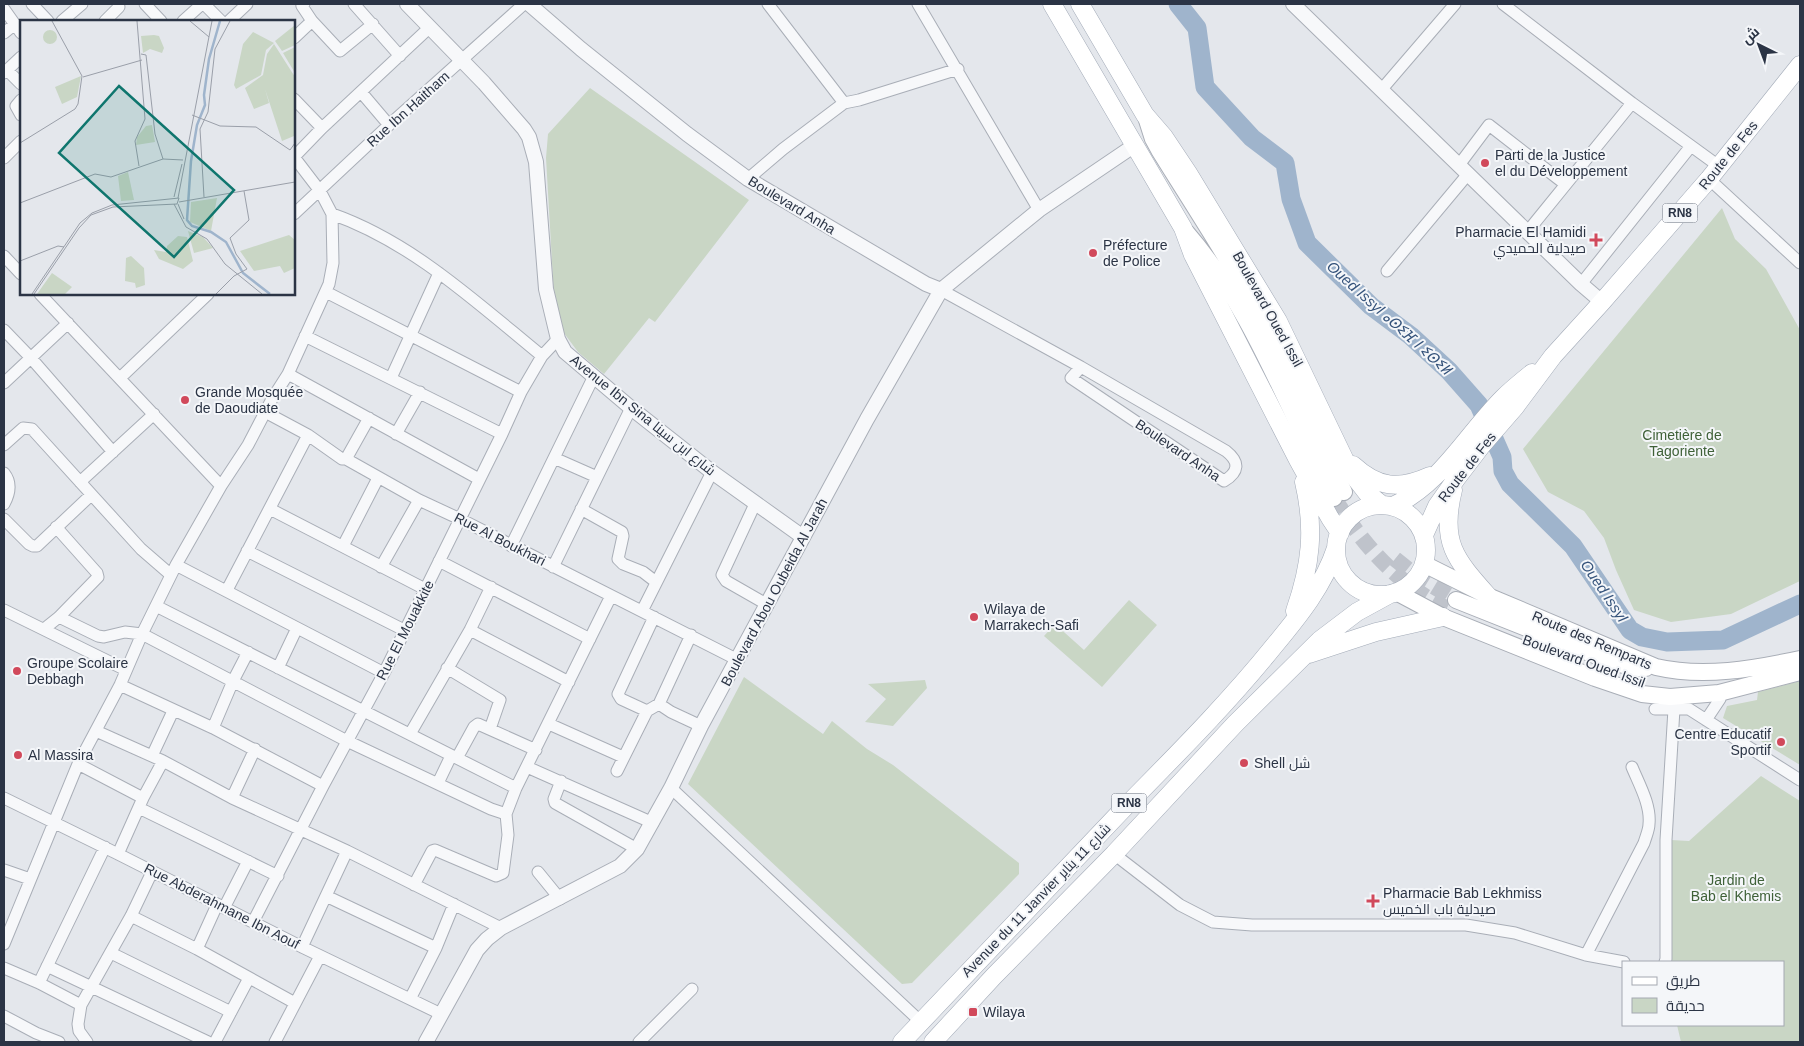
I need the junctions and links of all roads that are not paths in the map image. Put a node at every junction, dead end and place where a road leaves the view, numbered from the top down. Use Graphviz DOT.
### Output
graph roads {
  1 [pos="32,4"];
  2 [pos="82,4"];
  3 [pos="146,4"];
  4 [pos="203,4"];
  5 [pos="247,4"];
  6 [pos="304,4"];
  7 [pos="354,4"];
  8 [pos="407,4"];
  9 [pos="524,4"];
  10 [pos="529,4"];
  11 [pos="768,4"];
  12 [pos="918,4"];
  13 [pos="1052,4"];
  14 [pos="1080,4"];
  15 [pos="1293,4"];
  16 [pos="1455,4"];
  17 [pos="1506,5"];
  18 [pos="119,7"];
  19 [pos="4,9"];
  20 [pos="154,19"];
  21 [pos="47,20"];
  22 [pos="63,20"];
  23 [pos="105,20"];
  24 [pos="184,20"];
  25 [pos="220,20"];
  26 [pos="230,20"];
  27 [pos="312,21"];
  28 [pos="373,24"];
  29 [pos="429,28"];
  30 [pos="18,29"];
  31 [pos="4,33"];
  32 [pos="295,37"];
  33 [pos="400,56"];
  34 [pos="20,58"];
  35 [pos="462,61"];
  36 [pos="1800,65"];
  37 [pos="958,69"];
  38 [pos="6,71"];
  39 [pos="20,83"];
  40 [pos="1382,89"];
  41 [pos="360,92"];
  42 [pos="295,100"];
  43 [pos="20,101"];
  44 [pos="844,103"];
  45 [pos="1632,103"];
  46 [pos="20,114"];
  47 [pos="1146,115"];
  48 [pos="389,125"];
  49 [pos="322,128"];
  50 [pos="20,142"];
  51 [pos="1135,145"];
  52 [pos="1691,146"];
  53 [pos="295,156"];
  54 [pos="4,158"];
  55 [pos="295,158"];
  56 [pos="1464,170"];
  57 [pos="1714,173"];
  58 [pos="748,179"];
  59 [pos="1565,184"];
  60 [pos="320,191"];
  61 [pos="1039,210"];
  62 [pos="295,213"];
  63 [pos="332,214"];
  64 [pos="1183,228"];
  65 [pos="1528,231"];
  66 [pos="4,256"];
  67 [pos="1800,263"];
  68 [pos="1387,271"];
  69 [pos="20,273"];
  70 [pos="439,273"];
  71 [pos="1581,284"];
  72 [pos="941,290"];
  73 [pos="326,292"];
  74 [pos="41,295"];
  75 [pos="207,295"];
  76 [pos="1602,302"];
  77 [pos="68,323"];
  78 [pos="4,330"];
  79 [pos="305,336"];
  80 [pos="410,336"];
  81 [pos="558,339"];
  82 [pos="542,356"];
  83 [pos="31,358"];
  84 [pos="1081,367"];
  85 [pos="288,374"];
  86 [pos="594,376"];
  87 [pos="120,378"];
  88 [pos="391,378"];
  89 [pos="4,383"];
  90 [pos="420,392"];
  91 [pos="522,392"];
  92 [pos="631,408"];
  93 [pos="265,412"];
  94 [pos="154,414"];
  95 [pos="369,418"];
  96 [pos="396,434"];
  97 [pos="502,434"];
  98 [pos="308,435"];
  99 [pos="1476,441"];
  100 [pos="4,445"];
  101 [pos="113,452"];
  102 [pos="1341,454"];
  103 [pos="554,458"];
  104 [pos="346,459"];
  105 [pos="1298,460"];
  106 [pos="1439,471"];
  107 [pos="712,472"];
  108 [pos="4,473"];
  109 [pos="597,477"];
  110 [pos="378,478"];
  111 [pos="480,479"];
  112 [pos="1456,479"];
  113 [pos="80,482"];
  114 [pos="221,486"];
  115 [pos="91,495"];
  116 [pos="419,500"];
  117 [pos="4,504"];
  118 [pos="755,504"];
  119 [pos="1388,506"];
  120 [pos="270,509"];
  121 [pos="581,509"];
  122 [pos="4,519"];
  123 [pos="460,519"];
  124 [pos="56,527"];
  125 [pos="1424,535"];
  126 [pos="803,537"];
  127 [pos="1338,540"];
  128 [pos="343,546"];
  129 [pos="512,546"];
  130 [pos="247,550"];
  131 [pos="439,561"];
  132 [pos="1424,564"];
  133 [pos="381,567"];
  134 [pos="553,567"];
  135 [pos="174,570"];
  136 [pos="656,582"];
  137 [pos="491,587"];
  138 [pos="425,589"];
  139 [pos="227,590"];
  140 [pos="1393,593"];
  141 [pos="611,596"];
  142 [pos="1488,596"];
  143 [pos="768,605"];
  144 [pos="156,606"];
  145 [pos="1449,609"];
  146 [pos="4,610"];
  147 [pos="642,611"];
  148 [pos="654,617"];
  149 [pos="59,618"];
  150 [pos="1290,627"];
  151 [pos="298,628"];
  152 [pos="44,629"];
  153 [pos="404,630"];
  154 [pos="470,630"];
  155 [pos="142,634"];
  156 [pos="690,635"];
  157 [pos="590,639"];
  158 [pos="248,652"];
  159 [pos="1304,656"];
  160 [pos="1800,659"];
  161 [pos="738,660"];
  162 [pos="1656,667"];
  163 [pos="278,668"];
  164 [pos="447,668"];
  165 [pos="126,670"];
  166 [pos="1800,672"];
  167 [pos="384,673"];
  168 [pos="233,681"];
  169 [pos="569,682"];
  170 [pos="1755,683"];
  171 [pos="120,685"];
  172 [pos="1720,693"];
  173 [pos="658,704"];
  174 [pos="1655,709"];
  175 [pos="1674,709"];
  176 [pos="173,711"];
  177 [pos="364,711"];
  178 [pos="647,711"];
  179 [pos="1706,720"];
  180 [pos="549,724"];
  181 [pos="702,726"];
  182 [pos="214,728"];
  183 [pos="490,729"];
  184 [pos="96,731"];
  185 [pos="410,734"];
  186 [pos="347,741"];
  187 [pos="254,749"];
  188 [pos="536,750"];
  189 [pos="152,756"];
  190 [pos="454,757"];
  191 [pos="623,757"];
  192 [pos="163,761"];
  193 [pos="78,764"];
  194 [pos="527,767"];
  195 [pos="1632,767"];
  196 [pos="617,771"];
  197 [pos="1800,780"];
  198 [pos="561,781"];
  199 [pos="438,783"];
  200 [pos="323,786"];
  201 [pos="516,788"];
  202 [pos="671,788"];
  203 [pos="4,798"];
  204 [pos="232,798"];
  205 [pos="141,803"];
  206 [pos="506,814"];
  207 [pos="53,822"];
  208 [pos="653,823"];
  209 [pos="300,830"];
  210 [pos="105,847"];
  211 [pos="637,849"];
  212 [pos="347,851"];
  213 [pos="118,854"];
  214 [pos="1114,854"];
  215 [pos="248,861"];
  216 [pos="4,870"];
  217 [pos="152,872"];
  218 [pos="538,872"];
  219 [pos="278,876"];
  220 [pos="30,879"];
  221 [pos="414,885"];
  222 [pos="326,896"];
  223 [pos="560,899"];
  224 [pos="454,904"];
  225 [pos="220,906"];
  226 [pos="131,916"];
  227 [pos="253,922"];
  228 [pos="502,928"];
  229 [pos="4,944"];
  230 [pos="302,947"];
  231 [pos="436,948"];
  232 [pos="197,949"];
  233 [pos="111,952"];
  234 [pos="1586,955"];
  235 [pos="320,956"];
  236 [pos="1665,961"];
  237 [pos="1622,962"];
  238 [pos="47,966"];
  239 [pos="4,968"];
  240 [pos="250,978"];
  241 [pos="39,983"];
  242 [pos="92,987"];
  243 [pos="692,989"];
  244 [pos="410,999"];
  245 [pos="295,1003"];
  246 [pos="81,1005"];
  247 [pos="231,1012"];
  248 [pos="441,1014"];
  249 [pos="4,1016"];
  250 [pos="922,1022"];
  251 [pos="34,1038"];
  252 [pos="60,1042"];
  253 [pos="87,1042"];
  254 [pos="208,1042"];
  255 [pos="215,1042"];
  256 [pos="275,1042"];
  257 [pos="426,1042"];
  258 [pos="639,1042"];
  259 [pos="902,1042"];
  260 [pos="933,1042"];
  1 -- 21 [label="street"];
  2 -- 22 [label="street"];
  3 -- 20 [label="street"];
  4 -- 24 [label="street"];
  4 -- 25 [label="street"];
  5 -- 26 [label="street"];
  6 -- 27 [label="street"];
  7 -- 28 [label="street"];
  8 -- 29 [label="street, Avenue Ibn Sina شارع ابن سينا"];
  9 -- 35 [label="street, Rue Ibn Haitham"];
  10 -- 58 [label="street, Boulevard Anha"];
  11 -- 44 [label="street"];
  12 -- 37 [label="street"];
  13 -- 51 [label="main road, Boulevard Oued Issil"];
  14 -- 47 [label="main road, Boulevard Oued Issil"];
  15 -- 40 [label="street"];
  16 -- 40 [label="street"];
  17 -- 45 [label="street"];
  18 -- 23 [label="street"];
  19 -- 30 [label="street"];
  27 -- 28 [label="street"];
  27 -- 32 [label="street"];
  28 -- 33 [label="street"];
  29 -- 33 [label="street"];
  29 -- 35 [label="street, Avenue Ibn Sina شارع ابن سينا"];
  30 -- 31 [label="street"];
  33 -- 41 [label="street"];
  34 -- 38 [label="street"];
  35 -- 48 [label="street, Rue Ibn Haitham"];
  35 -- 81 [label="street, Avenue Ibn Sina شارع ابن سينا"];
  36 -- 57 [label="main road, Route de Fes / RN8"];
  37 -- 44 [label="street"];
  37 -- 61 [label="street"];
  38 -- 39 [label="street"];
  40 -- 56 [label="street"];
  41 -- 48 [label="street"];
  41 -- 49 [label="street"];
  42 -- 49 [label="street"];
  43 -- 46 [label="street"];
  44 -- 58 [label="street"];
  45 -- 52 [label="street"];
  45 -- 59 [label="street"];
  47 -- 64 [label="main road, Boulevard Oued Issil"];
  47 -- 102 [label="main road, Boulevard Oued Issil"];
  48 -- 60 [label="street, Rue Ibn Haitham"];
  49 -- 53 [label="street"];
  50 -- 54 [label="street"];
  51 -- 61 [label="street, Boulevard Abou Oubeida Al Jarah"];
  51 -- 64 [label="main road, Boulevard Oued Issil"];
  52 -- 57 [label="street"];
  52 -- 71 [label="street"];
  55 -- 60 [label="street"];
  56 -- 59 [label="street"];
  56 -- 65 [label="street"];
  56 -- 68 [label="street"];
  57 -- 67 [label="street"];
  57 -- 76 [label="main road, Route de Fes / RN8"];
  58 -- 72 [label="street, Boulevard Anha"];
  59 -- 65 [label="street"];
  60 -- 62 [label="street, Rue Ibn Haitham"];
  60 -- 63 [label="street"];
  61 -- 72 [label="street, Boulevard Abou Oubeida Al Jarah"];
  63 -- 70 [label="street"];
  63 -- 73 [label="street"];
  64 -- 105 [label="main road, Boulevard Oued Issil"];
  65 -- 71 [label="street"];
  66 -- 69 [label="street"];
  70 -- 80 [label="street"];
  70 -- 82 [label="street"];
  71 -- 76 [label="street"];
  72 -- 84 [label="street, Boulevard Anha"];
  72 -- 126 [label="street, Boulevard Abou Oubeida Al Jarah"];
  73 -- 79 [label="street"];
  73 -- 80 [label="street"];
  74 -- 77 [label="street"];
  75 -- 87 [label="street"];
  76 -- 99 [label="main road, Route de Fes / RN8"];
  77 -- 83 [label="street"];
  77 -- 87 [label="street"];
  78 -- 83 [label="street"];
  79 -- 85 [label="street"];
  79 -- 88 [label="street"];
  80 -- 88 [label="street"];
  80 -- 91 [label="street"];
  81 -- 82 [label="street, Rue El Mouakkite"];
  81 -- 86 [label="street, Avenue Ibn Sina شارع ابن سينا"];
  82 -- 91 [label="street, Rue El Mouakkite"];
  83 -- 89 [label="street"];
  83 -- 101 [label="street"];
  84 -- 84 [label="street, Boulevard Anha"];
  85 -- 93 [label="street"];
  85 -- 95 [label="street"];
  86 -- 92 [label="street, Avenue Ibn Sina شارع ابن سينا"];
  86 -- 103 [label="street"];
  87 -- 94 [label="street"];
  88 -- 90 [label="street"];
  90 -- 96 [label="street"];
  90 -- 97 [label="street"];
  91 -- 97 [label="street, Rue El Mouakkite"];
  92 -- 107 [label="street, Avenue Ibn Sina شارع ابن سينا"];
  92 -- 109 [label="street"];
  93 -- 98 [label="street, Rue Al Boukhari"];
  93 -- 114 [label="street"];
  94 -- 101 [label="street"];
  94 -- 114 [label="street"];
  95 -- 96 [label="street"];
  95 -- 104 [label="street"];
  96 -- 111 [label="street"];
  97 -- 111 [label="street, Rue El Mouakkite"];
  98 -- 104 [label="street, Rue Al Boukhari"];
  98 -- 120 [label="street"];
  99 -- 106 [label="main road, Route de Fes / RN8"];
  99 -- 112 [label="main road, Route de Fes / RN8"];
  100 -- 113 [label="street"];
  101 -- 113 [label="street"];
  102 -- 106 [label="main road"];
  102 -- 119 [label="main road, Boulevard Oued Issil"];
  103 -- 109 [label="street"];
  103 -- 129 [label="street"];
  104 -- 110 [label="street, Rue Al Boukhari"];
  105 -- 127 [label="main road, Boulevard Oued Issil"];
  105 -- 150 [label="main road"];
  106 -- 119 [label="main road, Route de Fes / RN8"];
  107 -- 118 [label="street, Avenue Ibn Sina شارع ابن سينا"];
  107 -- 136 [label="street"];
  108 -- 117 [label="street"];
  109 -- 121 [label="street"];
  110 -- 116 [label="street, Rue Al Boukhari"];
  110 -- 128 [label="street"];
  111 -- 123 [label="street, Rue El Mouakkite"];
  112 -- 125 [label="main road, Route de Fes / RN8"];
  112 -- 142 [label="main road"];
  113 -- 115 [label="street"];
  114 -- 135 [label="street"];
  115 -- 124 [label="street"];
  115 -- 135 [label="street"];
  116 -- 123 [label="street, Rue Al Boukhari"];
  116 -- 133 [label="street"];
  118 -- 126 [label="street, Avenue Ibn Sina شارع ابن سينا"];
  118 -- 143 [label="street"];
  119 -- 125 [label="main road"];
  119 -- 127 [label="main road, RN8"];
  120 -- 128 [label="street"];
  120 -- 130 [label="street"];
  121 -- 134 [label="street"];
  121 -- 136 [label="street"];
  122 -- 124 [label="street"];
  123 -- 129 [label="street, Rue Al Boukhari"];
  123 -- 131 [label="street, Rue El Mouakkite"];
  124 -- 149 [label="street"];
  125 -- 132 [label="main road, RN8"];
  126 -- 143 [label="street, Boulevard Abou Oubeida Al Jarah"];
  127 -- 140 [label="main road"];
  127 -- 150 [label="main road, Avenue du 11 Janvier شارع 11 يناير / RN8"];
  128 -- 133 [label="street"];
  129 -- 134 [label="street, Rue Al Boukhari"];
  130 -- 139 [label="street"];
  130 -- 153 [label="street"];
  131 -- 137 [label="street"];
  131 -- 138 [label="street, Rue El Mouakkite"];
  132 -- 140 [label="main road, RN8"];
  132 -- 142 [label="main road, Route des Remparts"];
  133 -- 138 [label="street"];
  134 -- 141 [label="street, Rue Al Boukhari"];
  135 -- 139 [label="street"];
  135 -- 144 [label="street"];
  136 -- 147 [label="street"];
  137 -- 154 [label="street"];
  137 -- 157 [label="street"];
  138 -- 153 [label="street, Rue El Mouakkite"];
  139 -- 151 [label="street"];
  140 -- 145 [label="main road"];
  140 -- 159 [label="main road, Avenue du 11 Janvier شارع 11 يناير / RN8"];
  141 -- 147 [label="street, Rue Al Boukhari"];
  141 -- 157 [label="street"];
  142 -- 162 [label="main road, Route des Remparts"];
  143 -- 161 [label="street, Boulevard Abou Oubeida Al Jarah"];
  144 -- 155 [label="street"];
  144 -- 158 [label="street"];
  145 -- 159 [label="main road"];
  145 -- 162 [label="main road, Boulevard Oued Issil"];
  145 -- 170 [label="main road, Boulevard Oued Issil"];
  145 -- 172 [label="main road"];
  146 -- 152 [label="street"];
  147 -- 148 [label="street, Rue Al Boukhari"];
  148 -- 156 [label="street, Rue Al Boukhari"];
  148 -- 178 [label="street"];
  149 -- 152 [label="street"];
  149 -- 155 [label="street"];
  150 -- 250 [label="main road, Avenue du 11 Janvier شارع 11 يناير / RN8"];
  151 -- 163 [label="street"];
  151 -- 167 [label="street"];
  152 -- 165 [label="street"];
  153 -- 167 [label="street, Rue El Mouakkite"];
  154 -- 164 [label="street"];
  154 -- 169 [label="street"];
  155 -- 165 [label="street"];
  155 -- 168 [label="street"];
  156 -- 161 [label="street, Rue Al Boukhari"];
  156 -- 173 [label="street"];
  157 -- 169 [label="street"];
  158 -- 163 [label="street"];
  158 -- 168 [label="street"];
  159 -- 214 [label="main road, Avenue du 11 Janvier شارع 11 يناير / RN8"];
  160 -- 162 [label="main road, Route des Remparts"];
  161 -- 181 [label="street, Boulevard Abou Oubeida Al Jarah"];
  163 -- 177 [label="street"];
  164 -- 183 [label="street"];
  164 -- 185 [label="street"];
  165 -- 171 [label="street"];
  166 -- 170 [label="main road"];
  167 -- 177 [label="street, Rue El Mouakkite"];
  168 -- 182 [label="street"];
  168 -- 186 [label="street"];
  169 -- 180 [label="street"];
  170 -- 172 [label="main road"];
  171 -- 176 [label="street"];
  171 -- 184 [label="street"];
  172 -- 179 [label="street"];
  173 -- 178 [label="street"];
  173 -- 181 [label="street"];
  174 -- 175 [label="street"];
  175 -- 179 [label="street"];
  175 -- 236 [label="street"];
  176 -- 182 [label="street"];
  176 -- 189 [label="street"];
  177 -- 185 [label="street"];
  177 -- 186 [label="street, Rue El Mouakkite"];
  178 -- 191 [label="street"];
  179 -- 197 [label="street"];
  180 -- 188 [label="street"];
  180 -- 191 [label="street"];
  181 -- 202 [label="street, Boulevard Abou Oubeida Al Jarah"];
  182 -- 187 [label="street"];
  183 -- 188 [label="street"];
  183 -- 190 [label="street"];
  184 -- 189 [label="street"];
  184 -- 193 [label="street"];
  185 -- 190 [label="street"];
  186 -- 199 [label="street"];
  186 -- 200 [label="street, Rue El Mouakkite"];
  187 -- 200 [label="street"];
  187 -- 204 [label="street"];
  188 -- 194 [label="street"];
  189 -- 192 [label="street"];
  190 -- 199 [label="street"];
  190 -- 201 [label="street"];
  191 -- 196 [label="street"];
  192 -- 204 [label="street"];
  192 -- 205 [label="street"];
  193 -- 205 [label="street"];
  193 -- 207 [label="street"];
  194 -- 198 [label="street"];
  194 -- 201 [label="street"];
  195 -- 234 [label="street"];
  198 -- 208 [label="street"];
  198 -- 211 [label="street"];
  199 -- 206 [label="street"];
  200 -- 209 [label="street, Rue El Mouakkite"];
  201 -- 206 [label="street"];
  202 -- 208 [label="street, Boulevard Abou Oubeida Al Jarah"];
  202 -- 250 [label="street"];
  203 -- 207 [label="street, Rue Abderahmane Ibn Aouf"];
  204 -- 209 [label="street"];
  205 -- 213 [label="street"];
  205 -- 215 [label="street"];
  206 -- 221 [label="street"];
  207 -- 210 [label="street, Rue Abderahmane Ibn Aouf"];
  207 -- 220 [label="street"];
  208 -- 211 [label="street, Boulevard Abou Oubeida Al Jarah"];
  209 -- 212 [label="street"];
  209 -- 219 [label="street, Rue El Mouakkite"];
  210 -- 213 [label="street, Rue Abderahmane Ibn Aouf"];
  210 -- 238 [label="street"];
  211 -- 223 [label="street, Boulevard Abou Oubeida Al Jarah"];
  212 -- 221 [label="street"];
  212 -- 222 [label="street"];
  213 -- 217 [label="street, Rue Abderahmane Ibn Aouf"];
  214 -- 234 [label="street"];
  214 -- 260 [label="main road, Avenue du 11 Janvier شارع 11 يناير / RN8"];
  215 -- 219 [label="street"];
  215 -- 225 [label="street"];
  216 -- 220 [label="street"];
  217 -- 225 [label="street, Rue Abderahmane Ibn Aouf"];
  217 -- 226 [label="street"];
  218 -- 223 [label="street"];
  219 -- 227 [label="street, Rue El Mouakkite"];
  220 -- 229 [label="street"];
  221 -- 224 [label="street"];
  222 -- 230 [label="street"];
  222 -- 231 [label="street"];
  223 -- 228 [label="street, Boulevard Abou Oubeida Al Jarah"];
  224 -- 228 [label="street"];
  224 -- 231 [label="street"];
  225 -- 227 [label="street, Rue Abderahmane Ibn Aouf"];
  225 -- 232 [label="street"];
  226 -- 232 [label="street"];
  226 -- 233 [label="street"];
  227 -- 230 [label="street, Rue Abderahmane Ibn Aouf"];
  228 -- 248 [label="street, Boulevard Abou Oubeida Al Jarah"];
  230 -- 235 [label="street, Rue Abderahmane Ibn Aouf"];
  231 -- 244 [label="street"];
  232 -- 240 [label="street"];
  233 -- 242 [label="street"];
  233 -- 247 [label="street"];
  234 -- 237 [label="street"];
  235 -- 244 [label="street, Rue Abderahmane Ibn Aouf"];
  235 -- 245 [label="street"];
  238 -- 241 [label="street"];
  238 -- 242 [label="street"];
  239 -- 241 [label="street"];
  240 -- 245 [label="street"];
  240 -- 247 [label="street"];
  241 -- 246 [label="street"];
  242 -- 246 [label="street"];
  242 -- 254 [label="street"];
  243 -- 258 [label="street"];
  244 -- 248 [label="street, Rue Abderahmane Ibn Aouf"];
  245 -- 256 [label="street"];
  246 -- 253 [label="street"];
  247 -- 255 [label="street"];
  248 -- 257 [label="street, Boulevard Abou Oubeida Al Jarah"];
  249 -- 251 [label="street"];
  250 -- 259 [label="main road, Avenue du 11 Janvier شارع 11 يناير / RN8"];
  251 -- 252 [label="street"];
}
